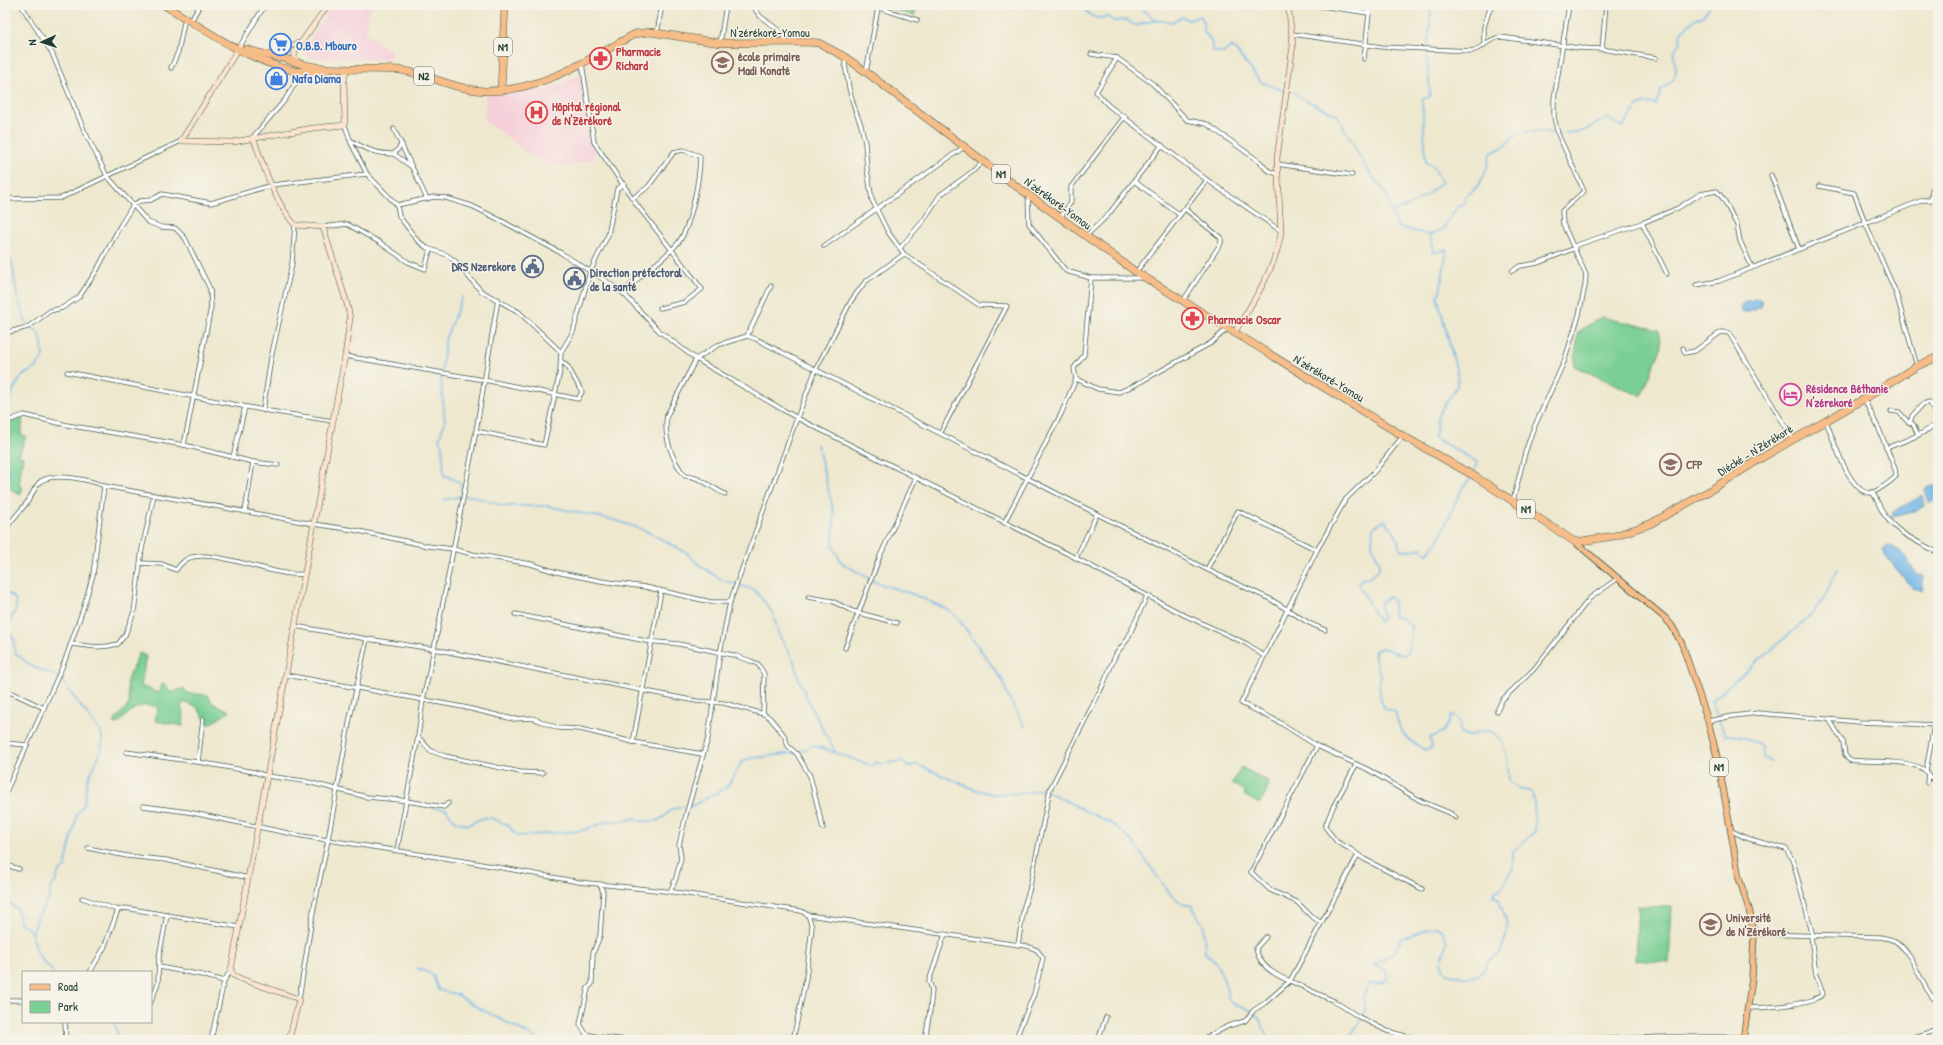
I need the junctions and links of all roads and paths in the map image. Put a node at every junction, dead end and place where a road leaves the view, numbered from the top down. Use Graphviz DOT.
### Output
graph roads {
  1 [pos="21,5"];
  2 [pos="164,5"];
  3 [pos="173,5"];
  4 [pos="200,5"];
  5 [pos="265,5"];
  6 [pos="328,5"];
  7 [pos="505,5"];
  8 [pos="662,5"];
  9 [pos="726,5"];
  10 [pos="752,5"];
  11 [pos="870,5"];
  12 [pos="1279,5"];
  13 [pos="1314,5"];
  14 [pos="1370,5"];
  15 [pos="1491,5"];
  16 [pos="1569,5"];
  17 [pos="1606,5"];
  18 [pos="1288,6"];
  19 [pos="878,8"];
  20 [pos="1369,13"];
  21 [pos="190,18"];
  22 [pos="917,20"];
  23 [pos="657,33"];
  24 [pos="1292,34"];
  25 [pos="301,41"];
  26 [pos="720,43"];
  27 [pos="788,43"];
  28 [pos="1484,44"];
  29 [pos="1562,44"];
  30 [pos="1366,45"];
  31 [pos="239,48"];
  32 [pos="1602,49"];
  33 [pos="1091,54"];
  34 [pos="267,55"];
  35 [pos="845,57"];
  36 [pos="284,58"];
  37 [pos="1117,58"];
  38 [pos="1656,58"];
  39 [pos="1364,59"];
  40 [pos="582,63"];
  41 [pos="171,68"];
  42 [pos="281,68"];
  43 [pos="301,68"];
  44 [pos="346,70"];
  45 [pos="866,72"];
  46 [pos="501,90"];
  47 [pos="1124,116"];
  48 [pos="345,125"];
  49 [pos="394,128"];
  50 [pos="253,138"];
  51 [pos="350,140"];
  52 [pos="181,141"];
  53 [pos="402,144"];
  54 [pos="1162,145"];
  55 [pos="965,147"];
  56 [pos="394,154"];
  57 [pos="984,160"];
  58 [pos="1277,164"];
  59 [pos="412,167"];
  60 [pos="367,174"];
  61 [pos="1277,174"];
  62 [pos="1352,175"];
  63 [pos="1771,175"];
  64 [pos="107,176"];
  65 [pos="1207,180"];
  66 [pos="1134,181"];
  67 [pos="1938,183"];
  68 [pos="624,184"];
  69 [pos="272,185"];
  70 [pos="1819,186"];
  71 [pos="1028,195"];
  72 [pos="633,198"];
  73 [pos="5,199"];
  74 [pos="427,199"];
  75 [pos="133,205"];
  76 [pos="397,206"];
  77 [pos="877,208"];
  78 [pos="1185,209"];
  79 [pos="1180,215"];
  80 [pos="1060,218"];
  81 [pos="1865,222"];
  82 [pos="1642,223"];
  83 [pos="295,225"];
  84 [pos="323,227"];
  85 [pos="1281,231"];
  86 [pos="1085,237"];
  87 [pos="824,246"];
  88 [pos="1574,247"];
  89 [pos="900,248"];
  90 [pos="672,249"];
  91 [pos="1799,249"];
  92 [pos="430,250"];
  93 [pos="904,254"];
  94 [pos="1752,268"];
  95 [pos="1512,271"];
  96 [pos="590,272"];
  97 [pos="1136,272"];
  98 [pos="1667,274"];
  99 [pos="1090,278"];
  100 [pos="1144,278"];
  101 [pos="771,286"];
  102 [pos="1696,286"];
  103 [pos="623,293"];
  104 [pos="498,299"];
  105 [pos="1183,302"];
  106 [pos="660,308"];
  107 [pos="1227,329"];
  108 [pos="5,333"];
  109 [pos="1234,334"];
  110 [pos="746,336"];
  111 [pos="1683,348"];
  112 [pos="561,352"];
  113 [pos="345,356"];
  114 [pos="1938,357"];
  115 [pos="696,358"];
  116 [pos="561,361"];
  117 [pos="1917,366"];
  118 [pos="816,369"];
  119 [pos="67,372"];
  120 [pos="1076,379"];
  121 [pos="484,380"];
  122 [pos="554,394"];
  123 [pos="194,397"];
  124 [pos="1864,399"];
  125 [pos="245,407"];
  126 [pos="263,410"];
  127 [pos="1891,411"];
  128 [pos="797,418"];
  129 [pos="332,421"];
  130 [pos="1826,421"];
  131 [pos="6,422"];
  132 [pos="1910,423"];
  133 [pos="476,431"];
  134 [pos="940,432"];
  135 [pos="1918,435"];
  136 [pos="1403,436"];
  137 [pos="1793,439"];
  138 [pos="184,445"];
  139 [pos="1886,448"];
  140 [pos="233,456"];
  141 [pos="253,462"];
  142 [pos="278,465"];
  143 [pos="1027,477"];
  144 [pos="916,478"];
  145 [pos="104,486"];
  146 [pos="1872,492"];
  147 [pos="725,494"];
  148 [pos="154,495"];
  149 [pos="1513,501"];
  150 [pos="245,512"];
  151 [pos="1097,514"];
  152 [pos="1004,523"];
  153 [pos="314,524"];
  154 [pos="5,530"];
  155 [pos="1575,542"];
  156 [pos="453,549"];
  157 [pos="1317,550"];
  158 [pos="1938,553"];
  159 [pos="1076,558"];
  160 [pos="140,563"];
  161 [pos="1207,569"];
  162 [pos="304,574"];
  163 [pos="1618,580"];
  164 [pos="661,591"];
  165 [pos="1147,596"];
  166 [pos="808,597"];
  167 [pos="730,602"];
  168 [pos="1288,609"];
  169 [pos="859,612"];
  170 [pos="515,614"];
  171 [pos="897,623"];
  172 [pos="295,626"];
  173 [pos="1326,630"];
  174 [pos="367,640"];
  175 [pos="652,642"];
  176 [pos="71,644"];
  177 [pos="845,648"];
  178 [pos="434,649"];
  179 [pos="720,653"];
  180 [pos="1264,656"];
  181 [pos="286,675"];
  182 [pos="357,688"];
  183 [pos="643,691"];
  184 [pos="5,692"];
  185 [pos="423,700"];
  186 [pos="713,702"];
  187 [pos="44,708"];
  188 [pos="1497,711"];
  189 [pos="763,714"];
  190 [pos="1829,719"];
  191 [pos="203,720"];
  192 [pos="1708,721"];
  193 [pos="1936,725"];
  194 [pos="418,737"];
  195 [pos="633,742"];
  196 [pos="5,744"];
  197 [pos="27,745"];
  198 [pos="1317,746"];
  199 [pos="126,752"];
  200 [pos="702,754"];
  201 [pos="198,762"];
  202 [pos="1356,765"];
  203 [pos="543,773"];
  204 [pos="1927,773"];
  205 [pos="267,776"];
  206 [pos="1927,783"];
  207 [pos="1938,783"];
  208 [pos="336,790"];
  209 [pos="5,794"];
  210 [pos="406,802"];
  211 [pos="448,803"];
  212 [pos="143,806"];
  213 [pos="1456,818"];
  214 [pos="257,826"];
  215 [pos="823,828"];
  216 [pos="1730,830"];
  217 [pos="328,839"];
  218 [pos="88,848"];
  219 [pos="398,850"];
  220 [pos="1358,855"];
  221 [pos="5,865"];
  222 [pos="19,869"];
  223 [pos="249,878"];
  224 [pos="600,884"];
  225 [pos="1422,889"];
  226 [pos="670,892"];
  227 [pos="82,898"];
  228 [pos="118,910"];
  229 [pos="167,915"];
  230 [pos="808,915"];
  231 [pos="1320,922"];
  232 [pos="239,927"];
  233 [pos="945,934"];
  234 [pos="1754,934"];
  235 [pos="1812,936"];
  236 [pos="1266,937"];
  237 [pos="1018,945"];
  238 [pos="159,967"];
  239 [pos="231,970"];
  240 [pos="91,971"];
  241 [pos="224,981"];
  242 [pos="1290,981"];
  243 [pos="152,999"];
  244 [pos="299,999"];
  245 [pos="5,1000"];
  246 [pos="22,1000"];
  247 [pos="1938,1003"];
  248 [pos="1747,1008"];
  249 [pos="1106,1017"];
  250 [pos="64,1023"];
  251 [pos="1938,1030"];
  252 [pos="1666,1038"];
  253 [pos="1743,1038"];
  254 [pos="66,1040"];
  255 [pos="211,1040"];
  256 [pos="289,1040"];
  257 [pos="629,1040"];
  258 [pos="793,1040"];
  259 [pos="925,1040"];
  260 [pos="1015,1040"];
  261 [pos="1098,1040"];
  262 [pos="1190,1040"];
  263 [pos="1420,1040"];
  264 [pos="1579,1040"];
  265 [pos="1904,1040"];
  1 -- 64 [label="street"];
  2 -- 21 [label="highway, N2"];
  3 -- 21 [label="highway, N2"];
  4 -- 21 [label="street"];
  5 -- 31 [label="street"];
  6 -- 25 [label="street"];
  7 -- 46 [label="highway, N1"];
  8 -- 23 [label="street"];
  9 -- 26 [label="street"];
  10 -- 27 [label="street"];
  11 -- 19 [label="street"];
  12 -- 18 [label="street"];
  13 -- 20 [label="street"];
  14 -- 20 [label="street"];
  15 -- 28 [label="street"];
  16 -- 29 [label="street"];
  17 -- 32 [label="street"];
  18 -- 24 [label="street"];
  19 -- 22 [label="street"];
  19 -- 45 [label="street"];
  20 -- 30 [label="street"];
  21 -- 31 [label="highway, N2"];
  21 -- 41 [label="street"];
  23 -- 26 [label="highway, N'zérékoré-Yomou / N1"];
  23 -- 40 [label="highway, N'zérékoré-Yomou / N1"];
  24 -- 30 [label="street"];
  24 -- 58 [label="street"];
  25 -- 34 [label="street"];
  25 -- 43 [label="street"];
  26 -- 27 [label="highway, N'zérékoré-Yomou / N1"];
  27 -- 35 [label="highway, N'zérékoré-Yomou / N1"];
  28 -- 29 [label="street"];
  28 -- 30 [label="street"];
  29 -- 32 [label="street"];
  29 -- 88 [label="street"];
  30 -- 39 [label="street"];
  31 -- 34 [label="highway, N2"];
  31 -- 42 [label="highway, N2"];
  31 -- 52 [label="street"];
  32 -- 38 [label="street"];
  33 -- 37 [label="street"];
  34 -- 36 [label="highway, N2"];
  35 -- 45 [label="highway, N'zérékoré-Yomou / N1"];
  35 -- 77 [label="street"];
  36 -- 42 [label="highway"];
  36 -- 43 [label="highway, N2"];
  37 -- 47 [label="street"];
  37 -- 61 [label="street"];
  40 -- 46 [label="highway, N'zérékoré-Yomou / N1"];
  40 -- 68 [label="street"];
  42 -- 43 [label="highway, N2"];
  43 -- 44 [label="highway, N2"];
  43 -- 50 [label="street"];
  44 -- 46 [label="highway, N2"];
  44 -- 48 [label="street"];
  45 -- 55 [label="highway, N'zérékoré-Yomou / N1"];
  47 -- 54 [label="street"];
  47 -- 80 [label="street"];
  48 -- 50 [label="street"];
  48 -- 51 [label="street"];
  49 -- 53 [label="street"];
  50 -- 52 [label="street"];
  50 -- 69 [label="street"];
  51 -- 56 [label="street"];
  51 -- 60 [label="street"];
  52 -- 64 [label="street"];
  53 -- 56 [label="street"];
  53 -- 59 [label="street"];
  54 -- 65 [label="street"];
  54 -- 66 [label="street"];
  55 -- 57 [label="highway, N'zérékoré-Yomou / N1"];
  55 -- 77 [label="street"];
  56 -- 59 [label="street"];
  57 -- 71 [label="highway, N'zérékoré-Yomou / N1"];
  57 -- 89 [label="street"];
  58 -- 61 [label="street"];
  58 -- 62 [label="street"];
  59 -- 74 [label="street"];
  60 -- 69 [label="street"];
  60 -- 76 [label="street"];
  61 -- 85 [label="street"];
  63 -- 91 [label="street"];
  64 -- 73 [label="street"];
  64 -- 75 [label="street"];
  65 -- 78 [label="street"];
  65 -- 85 [label="street"];
  66 -- 79 [label="street"];
  66 -- 86 [label="street"];
  67 -- 81 [label="street"];
  68 -- 72 [label="street"];
  68 -- 96 [label="street"];
  69 -- 75 [label="street"];
  69 -- 83 [label="street"];
  70 -- 81 [label="street"];
  71 -- 80 [label="highway, N'zérékoré-Yomou / N1"];
  71 -- 99 [label="street"];
  72 -- 90 [label="street"];
  72 -- 90 [label="street"];
  74 -- 76 [label="street"];
  74 -- 96 [label="street"];
  75 -- 108 [label="street"];
  75 -- 123 [label="street"];
  76 -- 92 [label="street"];
  77 -- 87 [label="street"];
  77 -- 89 [label="street"];
  78 -- 79 [label="street"];
  78 -- 105 [label="street"];
  79 -- 97 [label="street"];
  80 -- 86 [label="highway, N'zérékoré-Yomou / N1"];
  81 -- 91 [label="street"];
  81 -- 117 [label="street"];
  82 -- 88 [label="street"];
  82 -- 94 [label="street"];
  82 -- 98 [label="street"];
  83 -- 84 [label="street"];
  83 -- 126 [label="street"];
  84 -- 92 [label="street"];
  84 -- 113 [label="street"];
  85 -- 109 [label="street"];
  86 -- 97 [label="highway, N'zérékoré-Yomou / N1"];
  88 -- 95 [label="street"];
  88 -- 149 [label="street"];
  89 -- 93 [label="street"];
  90 -- 103 [label="street"];
  90 -- 106 [label="street"];
  91 -- 94 [label="street"];
  92 -- 104 [label="street"];
  93 -- 118 [label="street"];
  93 -- 134 [label="street"];
  94 -- 102 [label="street"];
  96 -- 103 [label="street"];
  96 -- 112 [label="street"];
  97 -- 100 [label="highway, N'zérékoré-Yomou / N1"];
  99 -- 100 [label="street"];
  99 -- 120 [label="street"];
  100 -- 105 [label="highway, N'zérékoré-Yomou / N1"];
  101 -- 110 [label="street"];
  103 -- 115 [label="street"];
  104 -- 112 [label="street"];
  104 -- 121 [label="street"];
  105 -- 107 [label="highway, N'zérékoré-Yomou / N1"];
  107 -- 109 [label="highway, N'zérékoré-Yomou / N1"];
  107 -- 120 [label="street"];
  109 -- 136 [label="highway, N'zérékoré-Yomou / N1"];
  110 -- 115 [label="street"];
  110 -- 118 [label="street"];
  111 -- 137 [label="street"];
  112 -- 116 [label="street"];
  113 -- 121 [label="street"];
  113 -- 129 [label="street"];
  114 -- 117 [label="highway, Diécké - N'Zérékoré"];
  115 -- 128 [label="street"];
  115 -- 147 [label="street"];
  116 -- 122 [label="street"];
  116 -- 122 [label="street"];
  117 -- 124 [label="highway, Diécké - N'Zérékoré"];
  118 -- 128 [label="street"];
  118 -- 134 [label="street"];
  119 -- 123 [label="street"];
  120 -- 143 [label="street"];
  121 -- 122 [label="street"];
  121 -- 133 [label="street"];
  122 -- 133 [label="street"];
  123 -- 125 [label="street"];
  123 -- 138 [label="street"];
  124 -- 130 [label="highway, Diécké - N'Zérékoré"];
  124 -- 139 [label="street"];
  125 -- 126 [label="street"];
  125 -- 140 [label="street"];
  126 -- 129 [label="street"];
  127 -- 132 [label="street"];
  128 -- 144 [label="street"];
  128 -- 167 [label="street"];
  129 -- 153 [label="street"];
  130 -- 137 [label="highway, Diécké - N'Zérékoré"];
  130 -- 146 [label="street"];
  131 -- 138 [label="street"];
  132 -- 135 [label="street"];
  132 -- 135 [label="street"];
  133 -- 156 [label="street"];
  134 -- 143 [label="street"];
  135 -- 139 [label="street"];
  136 -- 149 [label="highway, N'zérékoré-Yomou / N1"];
  136 -- 157 [label="street"];
  137 -- 155 [label="highway, Diécké - N'Zérékoré"];
  138 -- 140 [label="street"];
  139 -- 146 [label="street"];
  140 -- 141 [label="street"];
  141 -- 142 [label="street"];
  141 -- 150 [label="street"];
  143 -- 151 [label="street"];
  143 -- 152 [label="street"];
  144 -- 152 [label="street"];
  144 -- 169 [label="street"];
  145 -- 148 [label="street"];
  145 -- 154 [label="street"];
  145 -- 176 [label="street"];
  146 -- 158 [label="street"];
  148 -- 150 [label="street"];
  148 -- 160 [label="street"];
  149 -- 155 [label="highway, N'zérékoré-Yomou / N1"];
  150 -- 153 [label="street"];
  151 -- 159 [label="street"];
  151 -- 161 [label="street"];
  152 -- 159 [label="street"];
  153 -- 156 [label="street"];
  153 -- 162 [label="street"];
  155 -- 163 [label="main road, N1"];
  156 -- 164 [label="street"];
  156 -- 178 [label="street"];
  157 -- 161 [label="street"];
  157 -- 168 [label="street"];
  159 -- 165 [label="street"];
  160 -- 162 [label="street"];
  160 -- 176 [label="street"];
  161 -- 168 [label="street"];
  162 -- 172 [label="street"];
  163 -- 188 [label="street"];
  163 -- 192 [label="main road, N1"];
  164 -- 167 [label="street"];
  164 -- 175 [label="street"];
  165 -- 180 [label="street"];
  165 -- 237 [label="street"];
  166 -- 169 [label="street"];
  167 -- 179 [label="street"];
  168 -- 173 [label="street"];
  168 -- 180 [label="street"];
  169 -- 171 [label="street"];
  169 -- 177 [label="street"];
  170 -- 175 [label="street"];
  172 -- 174 [label="street"];
  172 -- 181 [label="street"];
  174 -- 178 [label="street"];
  174 -- 182 [label="street"];
  175 -- 179 [label="street"];
  175 -- 183 [label="street"];
  176 -- 187 [label="street"];
  178 -- 183 [label="street"];
  178 -- 185 [label="street"];
  179 -- 186 [label="street"];
  179 -- 189 [label="street"];
  180 -- 198 [label="street"];
  181 -- 182 [label="street"];
  181 -- 205 [label="street"];
  182 -- 185 [label="street"];
  182 -- 208 [label="street"];
  183 -- 186 [label="street"];
  183 -- 195 [label="street"];
  184 -- 187 [label="street"];
  185 -- 194 [label="street"];
  185 -- 195 [label="street"];
  186 -- 189 [label="street"];
  186 -- 200 [label="street"];
  187 -- 197 [label="street"];
  189 -- 215 [label="street"];
  190 -- 192 [label="street"];
  190 -- 193 [label="street"];
  190 -- 204 [label="street"];
  191 -- 201 [label="street"];
  192 -- 216 [label="main road, N1"];
  193 -- 204 [label="street"];
  194 -- 203 [label="street"];
  194 -- 210 [label="street"];
  195 -- 200 [label="street"];
  196 -- 197 [label="street"];
  197 -- 209 [label="street"];
  198 -- 202 [label="street"];
  198 -- 231 [label="street"];
  199 -- 201 [label="street"];
  200 -- 226 [label="street"];
  201 -- 205 [label="street"];
  202 -- 213 [label="street"];
  202 -- 220 [label="street"];
  204 -- 206 [label="street"];
  204 -- 207 [label="street"];
  205 -- 208 [label="street"];
  205 -- 214 [label="street"];
  208 -- 210 [label="street"];
  208 -- 217 [label="street"];
  210 -- 211 [label="street"];
  210 -- 219 [label="street"];
  212 -- 214 [label="street"];
  214 -- 217 [label="street"];
  214 -- 223 [label="street"];
  216 -- 234 [label="main road, N1"];
  216 -- 235 [label="street"];
  217 -- 219 [label="street"];
  217 -- 244 [label="street"];
  218 -- 223 [label="street"];
  219 -- 224 [label="street"];
  220 -- 225 [label="street"];
  220 -- 231 [label="street"];
  221 -- 222 [label="street"];
  223 -- 232 [label="street"];
  224 -- 226 [label="street"];
  224 -- 257 [label="street"];
  226 -- 230 [label="street"];
  227 -- 228 [label="street"];
  228 -- 229 [label="street"];
  228 -- 240 [label="street"];
  229 -- 232 [label="street"];
  229 -- 238 [label="street"];
  230 -- 233 [label="street"];
  230 -- 258 [label="street"];
  231 -- 242 [label="street"];
  232 -- 239 [label="street"];
  233 -- 237 [label="street"];
  233 -- 259 [label="street"];
  234 -- 235 [label="street"];
  234 -- 248 [label="main road, N1"];
  235 -- 247 [label="street"];
  235 -- 248 [label="street"];
  236 -- 242 [label="street"];
  237 -- 260 [label="street"];
  238 -- 241 [label="street"];
  238 -- 243 [label="street"];
  239 -- 241 [label="street"];
  239 -- 244 [label="street"];
  241 -- 255 [label="street"];
  242 -- 262 [label="street"];
  242 -- 263 [label="street"];
  244 -- 256 [label="street"];
  245 -- 246 [label="street"];
  248 -- 253 [label="main road, N1"];
  249 -- 261 [label="street"];
  250 -- 254 [label="street"];
  251 -- 265 [label="street"];
  252 -- 253 [label="street"];
  252 -- 264 [label="street"];
}
